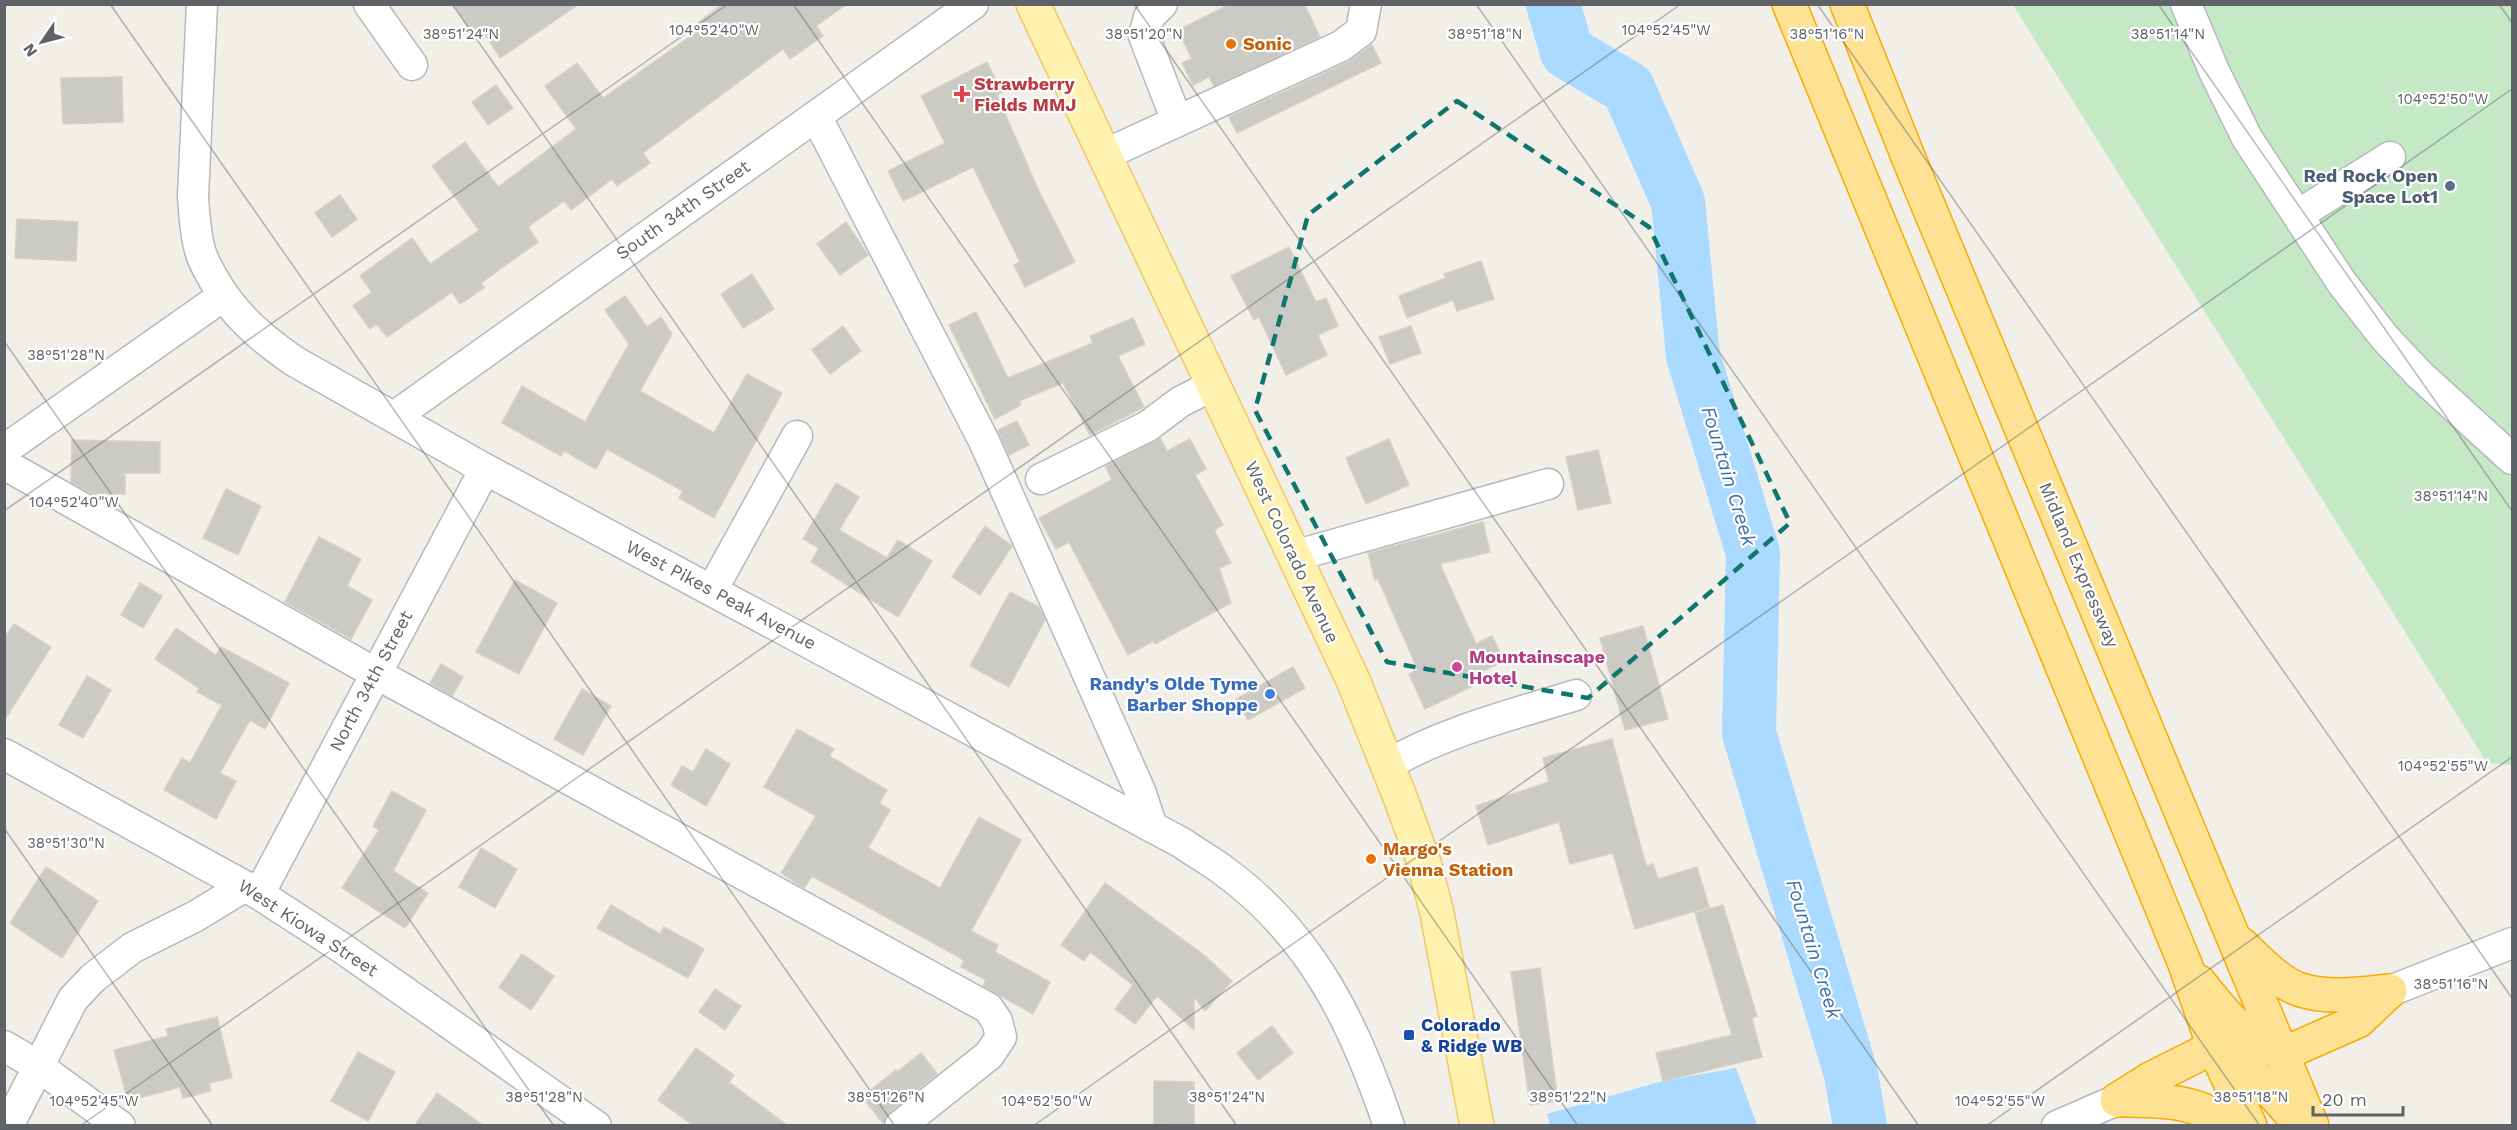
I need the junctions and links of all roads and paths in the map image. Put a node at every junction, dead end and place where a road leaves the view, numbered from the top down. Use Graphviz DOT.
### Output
graph roads {
  1 [pos="202,4"];
  2 [pos="369,4"];
  3 [pos="973,4"];
  4 [pos="1033,4"];
  5 [pos="1162,4"];
  6 [pos="1366,4"];
  7 [pos="1789,4"];
  8 [pos="1847,4"];
  9 [pos="2186,4"];
  10 [pos="412,65"];
  11 [pos="816,116"];
  12 [pos="1177,121"];
  13 [pos="1104,155"];
  14 [pos="2390,157"];
  15 [pos="2298,215"];
  16 [pos="223,296"];
  17 [pos="1213,385"];
  18 [pos="394,417"];
  19 [pos="797,436"];
  20 [pos="4,450"];
  21 [pos="2512,459"];
  22 [pos="4,464"];
  23 [pos="486,469"];
  24 [pos="1041,479"];
  25 [pos="1548,484"];
  26 [pos="1294,556"];
  27 [pos="712,590"];
  28 [pos="375,673"];
  29 [pos="1576,695"];
  30 [pos="4,754"];
  31 [pos="1387,765"];
  32 [pos="1152,827"];
  33 [pos="252,890"];
  34 [pos="2235,938"];
  35 [pos="2512,943"];
  36 [pos="2185,964"];
  37 [pos="2390,991"];
  38 [pos="4,1046"];
  39 [pos="2214,1047"];
  40 [pos="2283,1054"];
  41 [pos="38,1066"];
  42 [pos="2117,1100"];
  43 [pos="8,1125"];
  44 [pos="120,1125"];
  45 [pos="596,1125"];
  46 [pos="900,1125"];
  47 [pos="1389,1125"];
  48 [pos="1477,1125"];
  49 [pos="2057,1125"];
  50 [pos="2230,1125"];
  51 [pos="2250,1125"];
  52 [pos="2300,1125"];
  53 [pos="2312,1125"];
  1 -- 16 [label="street, West Pikes Peak Avenue"];
  2 -- 10 [label="street"];
  3 -- 11 [label="street, South 34th Street"];
  4 -- 13 [label="main road, West Colorado Avenue"];
  5 -- 12 [label="street"];
  6 -- 12 [label="street"];
  7 -- 36 [label="highway"];
  8 -- 34 [label="highway, Midland Expressway"];
  9 -- 15 [label="street"];
  11 -- 18 [label="street, South 34th Street"];
  11 -- 32 [label="street"];
  12 -- 13 [label="street"];
  13 -- 17 [label="main road, West Colorado Avenue"];
  14 -- 15 [label="street"];
  15 -- 21 [label="street"];
  16 -- 18 [label="street, West Pikes Peak Avenue"];
  16 -- 20 [label="street"];
  17 -- 24 [label="street"];
  17 -- 26 [label="main road, West Colorado Avenue"];
  18 -- 23 [label="street, West Pikes Peak Avenue"];
  19 -- 27 [label="street"];
  22 -- 28 [label="street"];
  23 -- 27 [label="street, West Pikes Peak Avenue"];
  23 -- 28 [label="street, North 34th Street"];
  25 -- 26 [label="street"];
  26 -- 31 [label="main road, West Colorado Avenue"];
  27 -- 32 [label="street, West Pikes Peak Avenue"];
  28 -- 33 [label="street, North 34th Street"];
  28 -- 46 [label="street"];
  29 -- 31 [label="street"];
  30 -- 33 [label="street, West Kiowa Street"];
  31 -- 48 [label="main road, West Colorado Avenue"];
  32 -- 47 [label="street, West Pikes Peak Avenue"];
  33 -- 41 [label="street"];
  33 -- 45 [label="street, West Kiowa Street"];
  34 -- 37 [label="highway"];
  34 -- 40 [label="highway, Midland Expressway"];
  35 -- 37 [label="street"];
  36 -- 39 [label="highway"];
  36 -- 40 [label="highway"];
  37 -- 40 [label="highway"];
  38 -- 41 [label="street"];
  39 -- 42 [label="highway"];
  39 -- 51 [label="highway"];
  39 -- 52 [label="highway"];
  40 -- 53 [label="highway, Midland Expressway"];
  41 -- 43 [label="street"];
  41 -- 44 [label="street"];
  42 -- 49 [label="street"];
  42 -- 50 [label="highway"];
}
